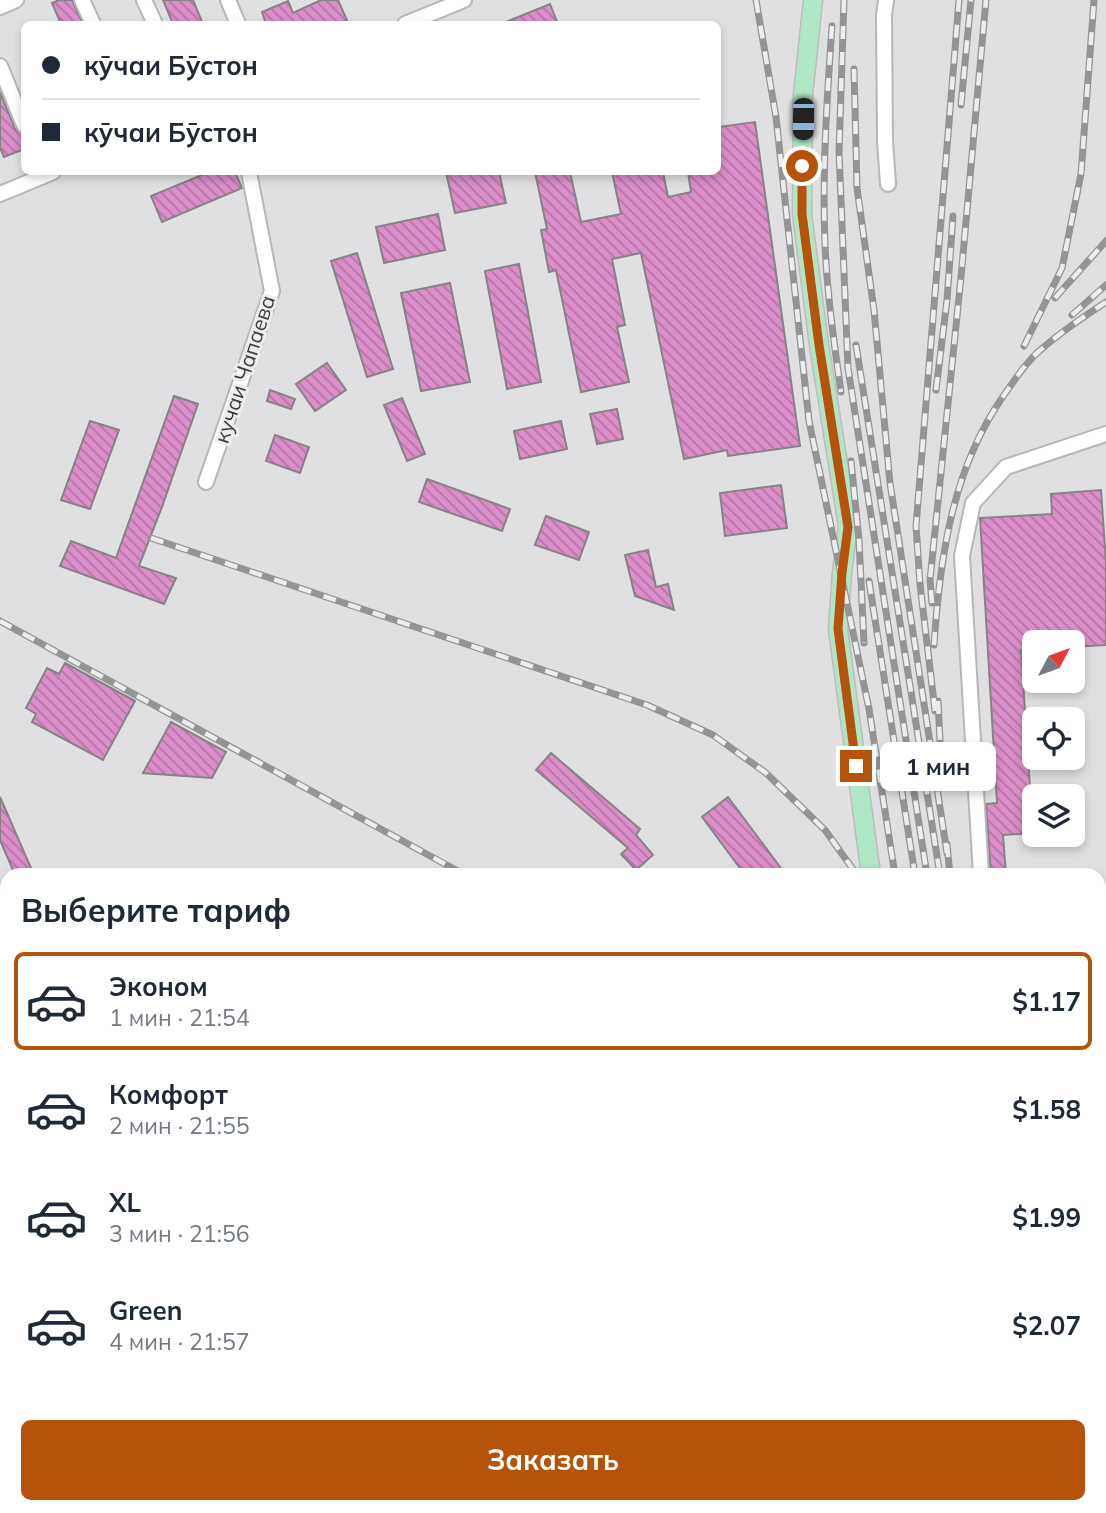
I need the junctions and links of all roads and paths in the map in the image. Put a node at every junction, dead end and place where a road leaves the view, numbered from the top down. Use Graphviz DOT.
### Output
graph roads {
  1 [pos="16,0"];
  2 [pos="82,0"];
  3 [pos="144,0"];
  4 [pos="228,0"];
  5 [pos="464,0"];
  6 [pos="813,0"];
  7 [pos="886,0"];
  8 [pos="0,7"];
  9 [pos="92,21"];
  10 [pos="154,21"];
  11 [pos="237,21"];
  12 [pos="412,21"];
  13 [pos="0,66"];
  14 [pos="21,118"];
  15 [pos="46,175"];
  16 [pos="251,175"];
  17 [pos="888,184"];
  18 [pos="0,194"];
  19 [pos="1106,434"];
  20 [pos="206,482"];
  21 [pos="870,868"];
  22 [pos="981,868"];
  1 -- 8 [label="street"];
  2 -- 9 [label="street"];
  3 -- 10 [label="street"];
  4 -- 11 [label="street"];
  5 -- 12 [label="street"];
  6 -- 21 [label="main road"];
  7 -- 17 [label="street"];
  13 -- 14 [label="street"];
  15 -- 18 [label="street"];
  16 -- 20 [label="street, кучаи Чапаева"];
  19 -- 22 [label="street"];
}
